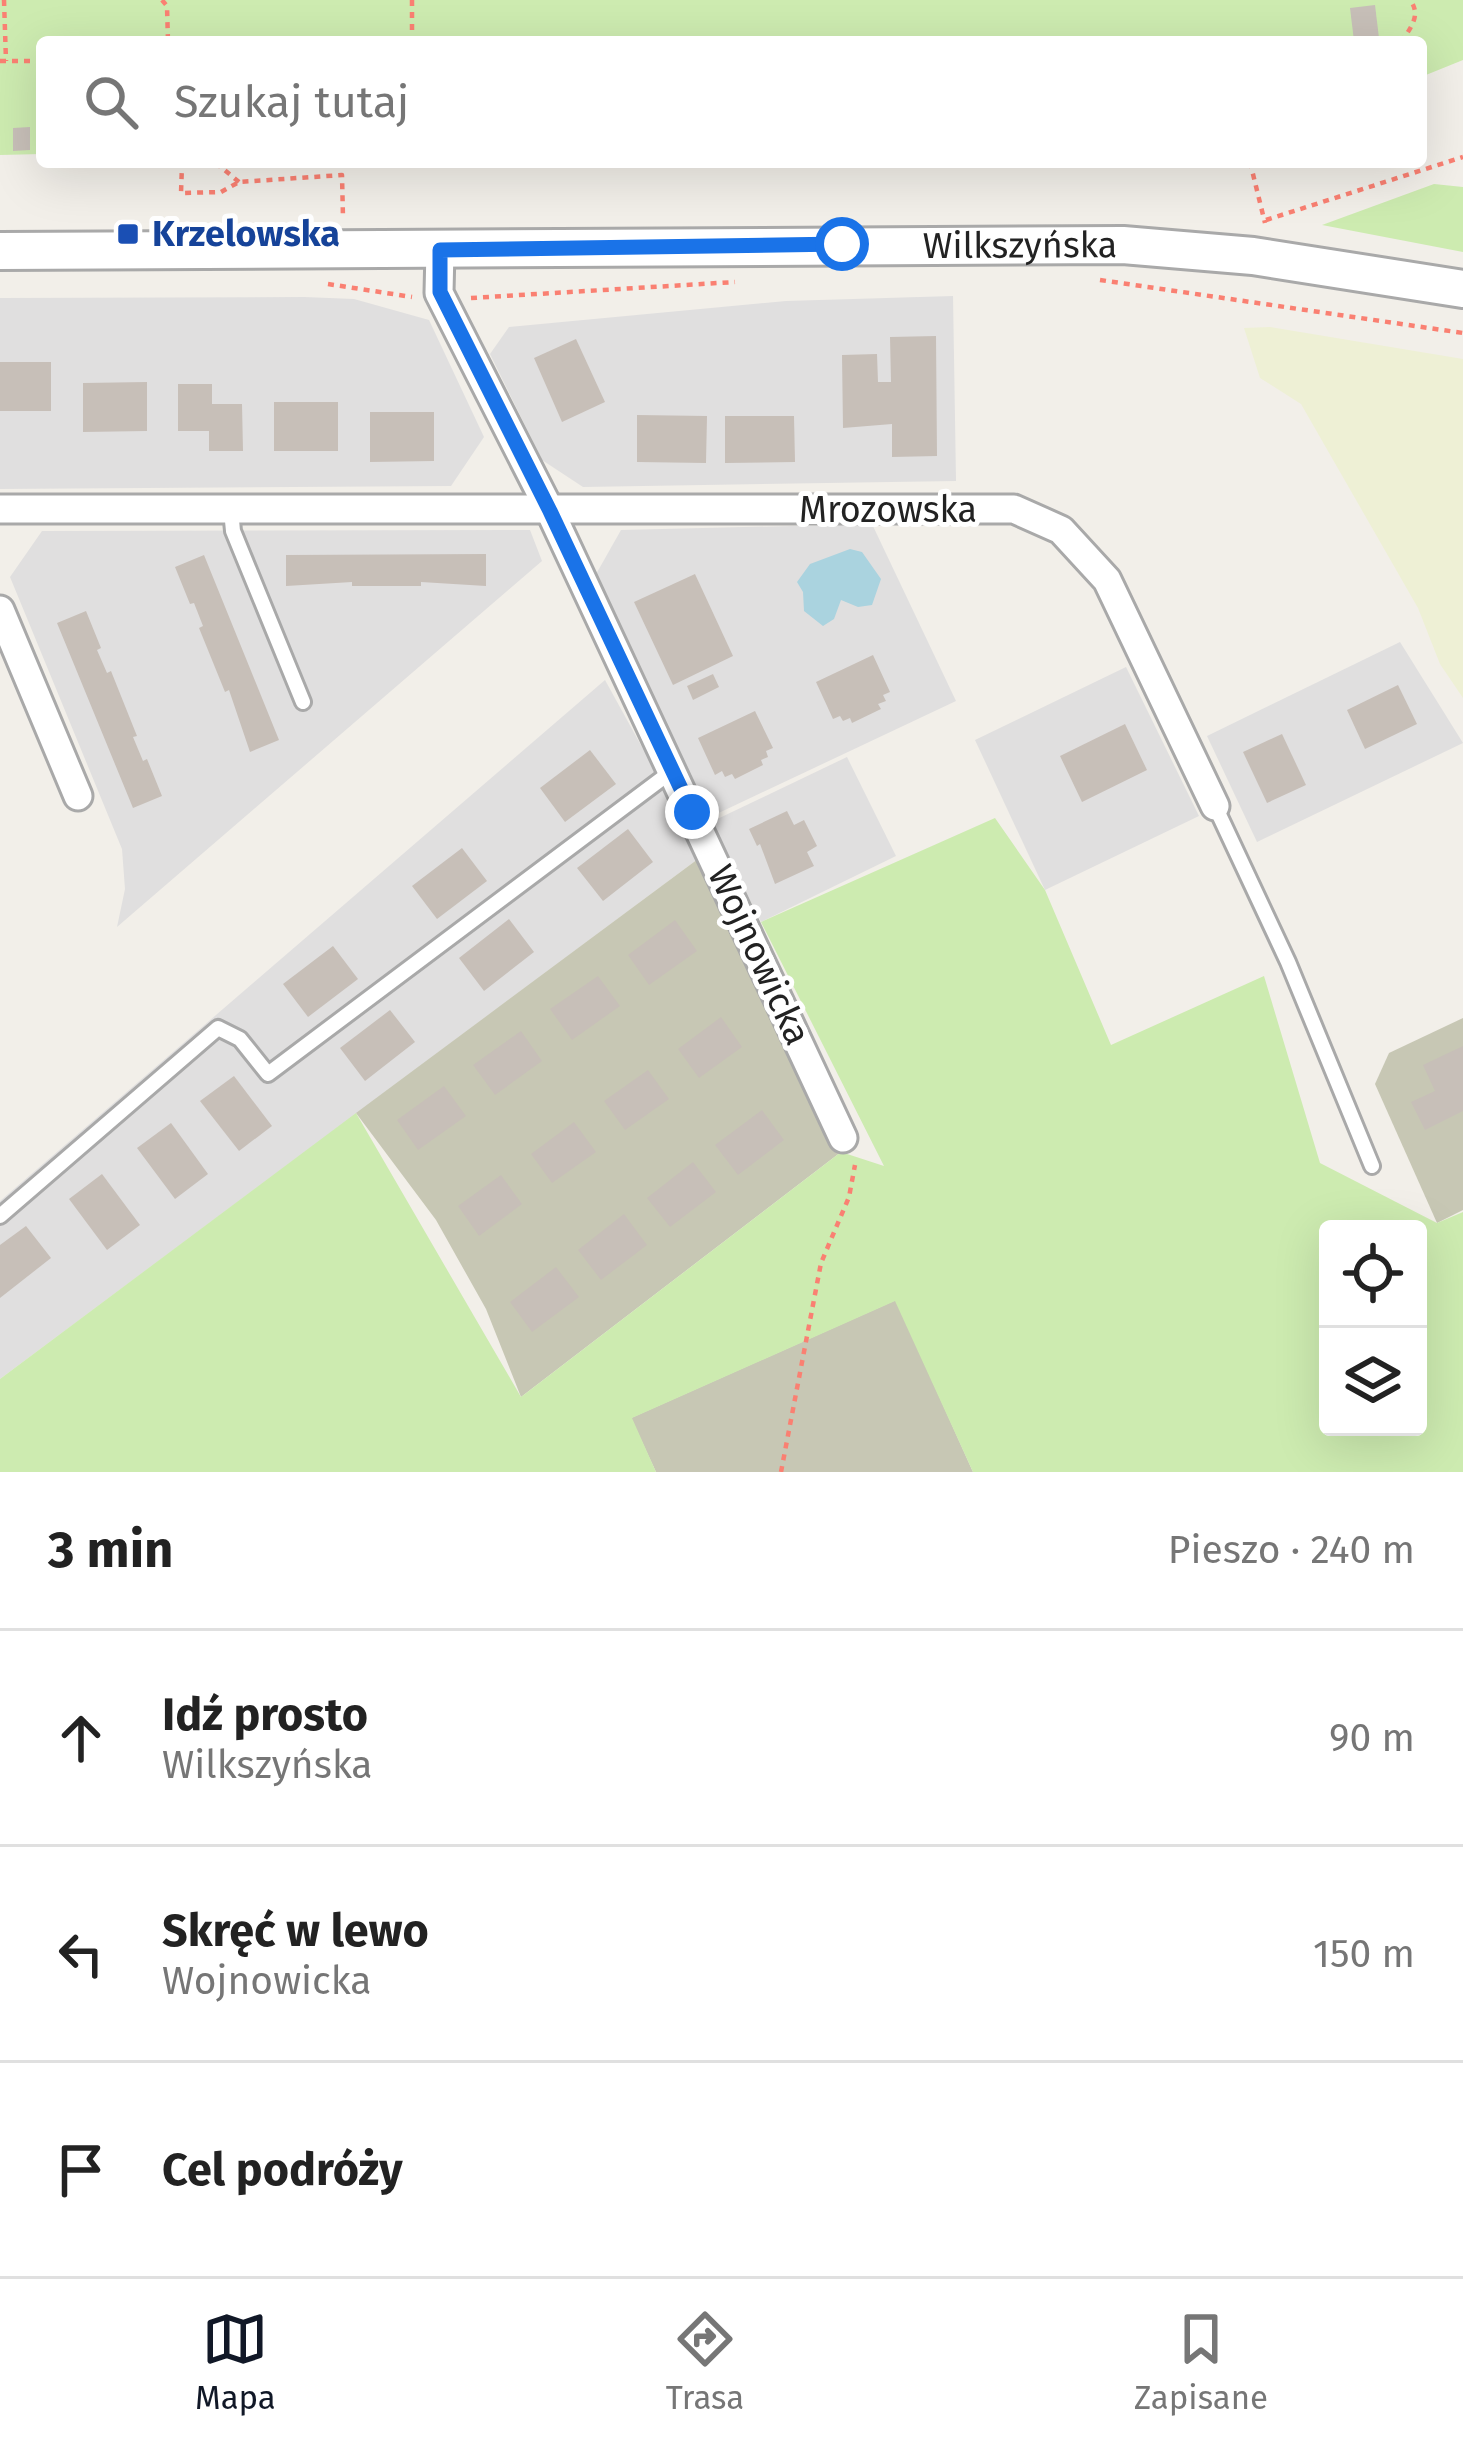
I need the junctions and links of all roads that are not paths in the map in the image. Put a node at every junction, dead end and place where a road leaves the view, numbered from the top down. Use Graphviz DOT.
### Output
graph roads {
  1 [pos="440,250"];
  2 [pos="0,251"];
  3 [pos="1463,289"];
  4 [pos="0,509"];
  5 [pos="231,510"];
  6 [pos="550,511"];
  7 [pos="0,610"];
  8 [pos="303,702"];
  9 [pos="672,771"];
  10 [pos="78,796"];
  11 [pos="1214,806"];
  12 [pos="843,1138"];
  13 [pos="1372,1166"];
  14 [pos="0,1216"];
  1 -- 2 [label="street, Wilkszyńska"];
  1 -- 3 [label="street, Wilkszyńska"];
  1 -- 6 [label="street, Wojnowicka"];
  4 -- 5 [label="street, Mrozowska"];
  5 -- 6 [label="street, Mrozowska"];
  5 -- 8 [label="lane"];
  6 -- 9 [label="street, Wojnowicka"];
  6 -- 11 [label="street, Mrozowska"];
  7 -- 10 [label="street"];
  9 -- 12 [label="street, Wojnowicka"];
  9 -- 14 [label="lane"];
  11 -- 13 [label="lane, Mrozowska"];
}
